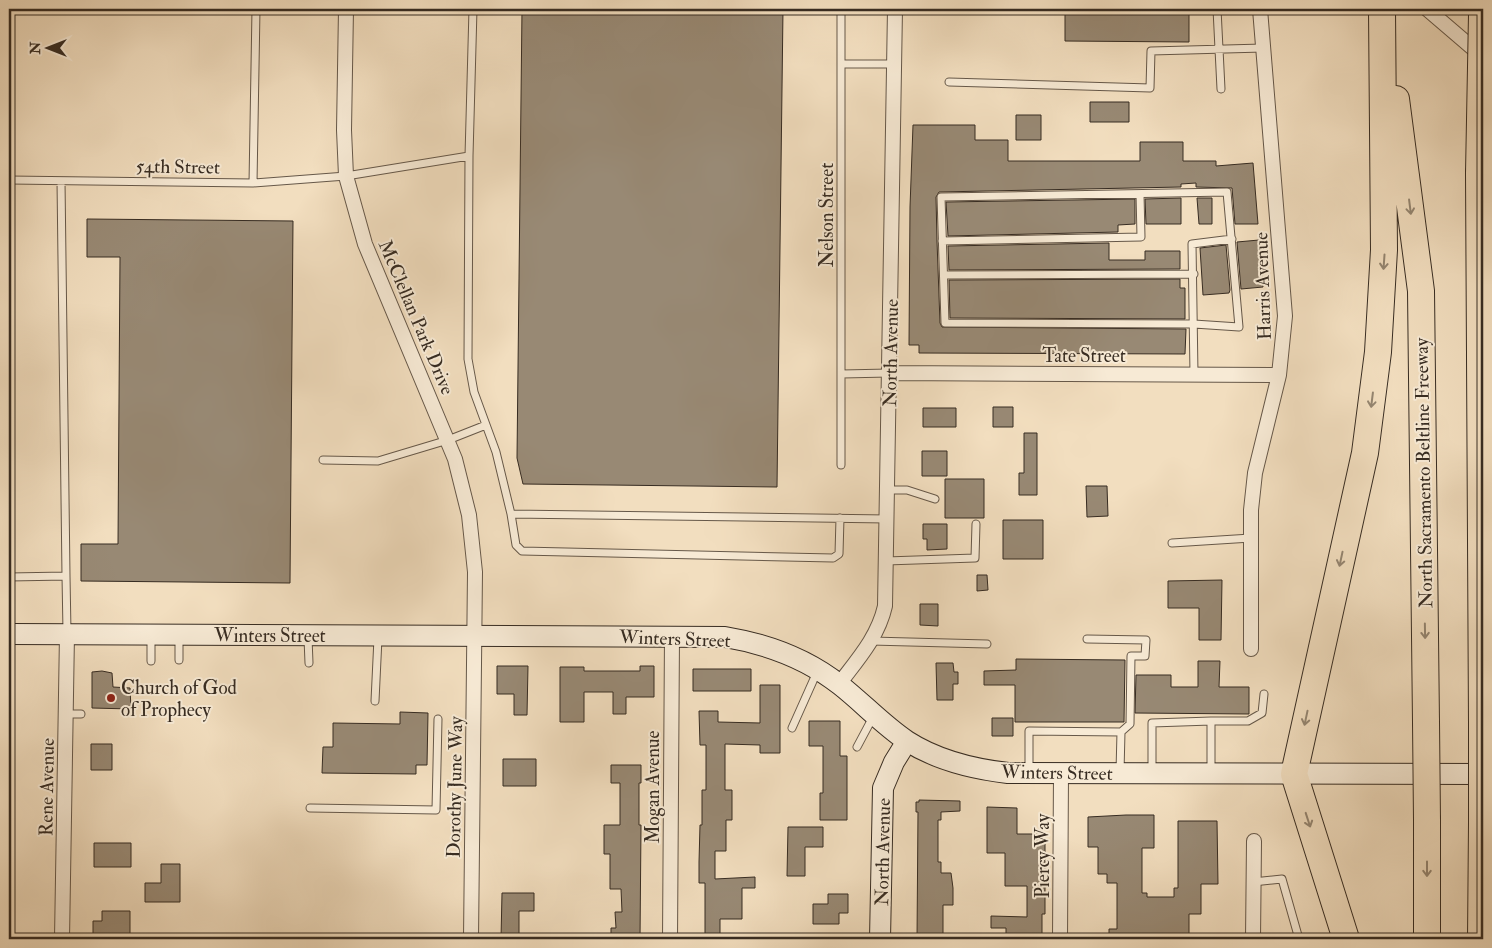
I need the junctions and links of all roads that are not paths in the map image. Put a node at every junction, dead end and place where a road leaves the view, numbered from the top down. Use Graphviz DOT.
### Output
graph roads {
  1 [pos="256,9"];
  2 [pos="346,9"];
  3 [pos="473,9"];
  4 [pos="841,9"];
  5 [pos="895,9"];
  6 [pos="1217,9"];
  7 [pos="1260,9"];
  8 [pos="1384,9"];
  9 [pos="1427,9"];
  10 [pos="1482,16"];
  11 [pos="1263,48"];
  12 [pos="1219,49"];
  13 [pos="1483,58"];
  14 [pos="841,64"];
  15 [pos="894,64"];
  16 [pos="949,82"];
  17 [pos="1221,89"];
  18 [pos="469,156"];
  19 [pos="1393,160"];
  20 [pos="346,176"];
  21 [pos="9,180"];
  22 [pos="61,181"];
  23 [pos="253,182"];
  24 [pos="1140,194"];
  25 [pos="1232,239"];
  26 [pos="942,241"];
  27 [pos="1194,274"];
  28 [pos="944,275"];
  29 [pos="1194,324"];
  30 [pos="842,374"];
  31 [pos="889,374"];
  32 [pos="1194,374"];
  33 [pos="1279,374"];
  34 [pos="486,425"];
  35 [pos="448,440"];
  36 [pos="324,460"];
  37 [pos="841,465"];
  38 [pos="887,490"];
  39 [pos="935,499"];
  40 [pos="511,514"];
  41 [pos="840,518"];
  42 [pos="887,519"];
  43 [pos="976,524"];
  44 [pos="1251,538"];
  45 [pos="1172,543"];
  46 [pos="886,561"];
  47 [pos="66,576"];
  48 [pos="9,577"];
  49 [pos="9,634"];
  50 [pos="67,634"];
  51 [pos="151,635"];
  52 [pos="179,635"];
  53 [pos="308,635"];
  54 [pos="378,635"];
  55 [pos="474,636"];
  56 [pos="672,636"];
  57 [pos="1087,640"];
  58 [pos="872,641"];
  59 [pos="987,644"];
  60 [pos="1251,649"];
  61 [pos="180,660"];
  62 [pos="151,661"];
  63 [pos="308,663"];
  64 [pos="818,670"];
  65 [pos="840,684"];
  66 [pos="1264,694"];
  67 [pos="375,701"];
  68 [pos="66,714"];
  69 [pos="81,714"];
  70 [pos="874,714"];
  71 [pos="438,718"];
  72 [pos="1211,721"];
  73 [pos="792,728"];
  74 [pos="1121,732"];
  75 [pos="907,741"];
  76 [pos="857,747"];
  77 [pos="1029,773"];
  78 [pos="1061,774"];
  79 [pos="1120,774"];
  80 [pos="1152,774"];
  81 [pos="1211,774"];
  82 [pos="1294,774"];
  83 [pos="1483,774"];
  84 [pos="310,808"];
  85 [pos="1254,841"];
  86 [pos="1254,882"];
  87 [pos="62,939"];
  88 [pos="471,939"];
  89 [pos="670,939"];
  90 [pos="880,939"];
  91 [pos="1060,939"];
  92 [pos="1253,939"];
  93 [pos="1299,939"];
  94 [pos="1346,939"];
  95 [pos="1427,939"];
  96 [pos="1482,939"];
  1 -- 23 [label="lane"];
  2 -- 20 [label="street, McClellan Park Drive"];
  3 -- 18 [label="lane"];
  4 -- 14 [label="lane, Nelson Street"];
  5 -- 15 [label="street, North Avenue"];
  6 -- 12 [label="lane"];
  7 -- 11 [label="street, Harris Avenue"];
  8 -- 19 [label="highway"];
  9 -- 13 [label="street"];
  10 -- 96 [label="highway, bridge"];
  11 -- 12 [label="lane"];
  11 -- 33 [label="street, Harris Avenue"];
  12 -- 16 [label="lane"];
  12 -- 17 [label="lane"];
  14 -- 15 [label="lane"];
  14 -- 30 [label="lane, Nelson Street"];
  15 -- 31 [label="street, North Avenue"];
  18 -- 20 [label="lane, 54th Street"];
  18 -- 34 [label="lane"];
  19 -- 82 [label="highway, one-way"];
  19 -- 95 [label="highway, North Sacramento Beltline Freeway, one-way, bridge"];
  20 -- 23 [label="lane, 54th Street"];
  20 -- 35 [label="street, McClellan Park Drive"];
  21 -- 22 [label="lane, 54th Street"];
  22 -- 23 [label="lane, 54th Street"];
  22 -- 47 [label="lane"];
  24 -- 25 [label="lane"];
  24 -- 26 [label="lane"];
  24 -- 26 [label="lane"];
  25 -- 27 [label="lane"];
  25 -- 29 [label="lane"];
  26 -- 28 [label="lane"];
  27 -- 28 [label="lane"];
  27 -- 29 [label="lane"];
  28 -- 29 [label="lane"];
  29 -- 32 [label="lane"];
  30 -- 31 [label="lane"];
  30 -- 37 [label="lane, Nelson Street"];
  31 -- 32 [label="street, Tate Street"];
  31 -- 38 [label="street, North Avenue"];
  32 -- 33 [label="street, Tate Street"];
  33 -- 44 [label="street, Harris Avenue"];
  34 -- 35 [label="lane"];
  34 -- 40 [label="lane"];
  35 -- 36 [label="lane"];
  35 -- 55 [label="street, McClellan Park Drive"];
  38 -- 39 [label="lane"];
  38 -- 42 [label="street, North Avenue"];
  40 -- 41 [label="lane"];
  40 -- 41 [label="lane"];
  41 -- 42 [label="lane"];
  42 -- 46 [label="street, North Avenue"];
  43 -- 46 [label="lane"];
  44 -- 45 [label="lane"];
  44 -- 60 [label="street, Harris Avenue"];
  46 -- 58 [label="street, North Avenue"];
  47 -- 48 [label="lane"];
  47 -- 50 [label="lane"];
  49 -- 50 [label="main road, Winters Street"];
  50 -- 51 [label="main road, Winters Street"];
  50 -- 68 [label="street, Rene Avenue"];
  51 -- 52 [label="main road, Winters Street"];
  51 -- 62 [label="lane"];
  52 -- 53 [label="main road, Winters Street"];
  52 -- 61 [label="lane"];
  53 -- 54 [label="main road, Winters Street"];
  53 -- 63 [label="lane"];
  54 -- 55 [label="main road, Winters Street"];
  54 -- 67 [label="lane"];
  55 -- 56 [label="main road, Winters Street"];
  55 -- 88 [label="street, Dorothy June Way"];
  56 -- 64 [label="main road, Winters Street"];
  56 -- 89 [label="street, Mogan Avenue"];
  57 -- 74 [label="lane"];
  58 -- 59 [label="lane"];
  58 -- 65 [label="street, North Avenue"];
  64 -- 65 [label="main road, Winters Street"];
  64 -- 73 [label="lane"];
  65 -- 70 [label="main road, Winters Street"];
  66 -- 72 [label="lane"];
  68 -- 69 [label="lane"];
  68 -- 87 [label="street, Rene Avenue"];
  70 -- 75 [label="main road, Winters Street"];
  70 -- 76 [label="lane"];
  71 -- 84 [label="lane"];
  72 -- 80 [label="lane"];
  72 -- 81 [label="lane"];
  74 -- 77 [label="lane"];
  74 -- 79 [label="lane"];
  75 -- 77 [label="main road, Winters Street"];
  75 -- 90 [label="main road, North Avenue"];
  77 -- 78 [label="main road, Winters Street"];
  78 -- 79 [label="main road, Winters Street"];
  78 -- 91 [label="street, Piercy Way"];
  79 -- 80 [label="main road, Winters Street"];
  80 -- 81 [label="main road, Winters Street"];
  81 -- 82 [label="main road, Winters Street"];
  82 -- 83 [label="main road, Winters Street"];
  82 -- 94 [label="highway, one-way"];
  85 -- 86 [label="street"];
  86 -- 92 [label="street"];
  86 -- 93 [label="lane"];
}
